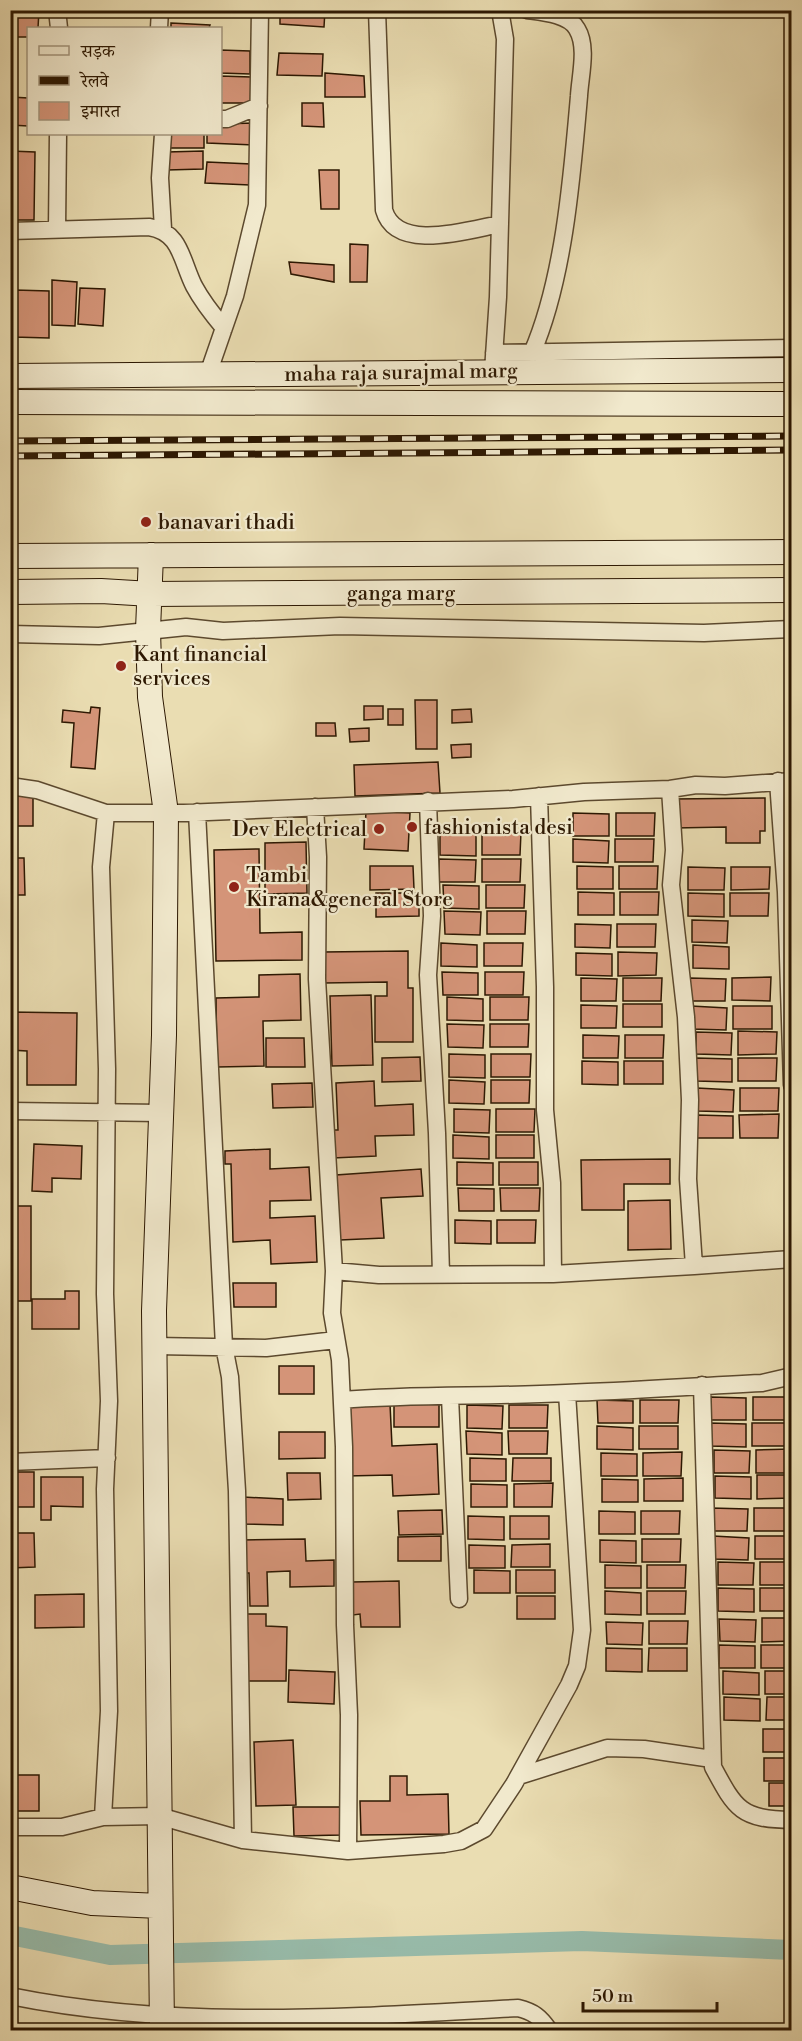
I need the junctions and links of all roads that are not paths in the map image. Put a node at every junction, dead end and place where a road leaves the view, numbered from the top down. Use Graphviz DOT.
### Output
graph roads {
  1 [pos="57,10"];
  2 [pos="160,10"];
  3 [pos="260,10"];
  4 [pos="377,10"];
  5 [pos="500,10"];
  6 [pos="532,11"];
  7 [pos="59,27"];
  8 [pos="159,27"];
  9 [pos="259,106"];
  10 [pos="222,119"];
  11 [pos="58,135"];
  12 [pos="163,135"];
  13 [pos="500,224"];
  14 [pos="57,229"];
  15 [pos="163,229"];
  16 [pos="10,231"];
  17 [pos="224,328"];
  18 [pos="792,348"];
  19 [pos="532,353"];
  20 [pos="493,362"];
  21 [pos="792,370"];
  22 [pos="208,374"];
  23 [pos="10,376"];
  24 [pos="10,402"];
  25 [pos="492,404"];
  26 [pos="792,404"];
  27 [pos="792,552"];
  28 [pos="151,555"];
  29 [pos="10,556"];
  30 [pos="792,590"];
  31 [pos="10,592"];
  32 [pos="151,594"];
  33 [pos="792,629"];
  34 [pos="148,630"];
  35 [pos="10,634"];
  36 [pos="785,781"];
  37 [pos="10,786"];
  38 [pos="670,789"];
  39 [pos="539,796"];
  40 [pos="428,801"];
  41 [pos="315,807"];
  42 [pos="198,812"];
  43 [pos="106,813"];
  44 [pos="165,813"];
  45 [pos="792,1085"];
  46 [pos="107,1110"];
  47 [pos="10,1111"];
  48 [pos="161,1113"];
  49 [pos="792,1260"];
  50 [pos="694,1266"];
  51 [pos="334,1271"];
  52 [pos="441,1274"];
  53 [pos="553,1274"];
  54 [pos="336,1340"];
  55 [pos="155,1346"];
  56 [pos="224,1346"];
  57 [pos="792,1376"];
  58 [pos="702,1385"];
  59 [pos="567,1394"];
  60 [pos="450,1397"];
  61 [pos="342,1400"];
  62 [pos="106,1458"];
  63 [pos="10,1462"];
  64 [pos="459,1599"];
  65 [pos="712,1759"];
  66 [pos="519,1776"];
  67 [pos="103,1816"];
  68 [pos="159,1816"];
  69 [pos="792,1820"];
  70 [pos="10,1827"];
  71 [pos="243,1840"];
  72 [pos="348,1851"];
  73 [pos="10,1887"];
  74 [pos="160,1906"];
  75 [pos="10,1996"];
  76 [pos="162,2014"];
  77 [pos="549,2031"];
  1 -- 7 [label="street"];
  2 -- 8 [label="street"];
  3 -- 9 [label="street"];
  4 -- 13 [label="street"];
  5 -- 13 [label="street"];
  6 -- 19 [label="street"];
  9 -- 10 [label="street"];
  9 -- 17 [label="street"];
  11 -- 14 [label="street"];
  12 -- 15 [label="street"];
  13 -- 20 [label="street"];
  14 -- 15 [label="street"];
  14 -- 16 [label="street"];
  15 -- 17 [label="street"];
  17 -- 22 [label="street"];
  18 -- 19 [label="street"];
  19 -- 20 [label="street"];
  20 -- 21 [label="street, maha raja surajmal marg"];
  20 -- 22 [label="street, maha raja surajmal marg"];
  20 -- 25 [label="street"];
  22 -- 23 [label="street, maha raja surajmal marg"];
  24 -- 25 [label="street, maha raja surajmal marg"];
  25 -- 26 [label="street, maha raja surajmal marg"];
  27 -- 28 [label="street, ganga marg"];
  28 -- 29 [label="street, ganga marg"];
  28 -- 32 [label="street"];
  30 -- 32 [label="street, ganga marg"];
  31 -- 32 [label="street, ganga marg"];
  32 -- 34 [label="street"];
  33 -- 34 [label="street"];
  34 -- 35 [label="street"];
  34 -- 44 [label="street"];
  36 -- 38 [label="street"];
  36 -- 45 [label="street"];
  37 -- 43 [label="street"];
  38 -- 39 [label="street"];
  38 -- 50 [label="street"];
  39 -- 40 [label="street"];
  39 -- 53 [label="street"];
  40 -- 41 [label="street"];
  40 -- 52 [label="street"];
  41 -- 42 [label="street"];
  41 -- 51 [label="street"];
  42 -- 44 [label="street"];
  42 -- 56 [label="street"];
  43 -- 44 [label="street"];
  43 -- 46 [label="street"];
  44 -- 48 [label="street"];
  46 -- 47 [label="street"];
  46 -- 48 [label="street"];
  46 -- 62 [label="street"];
  48 -- 55 [label="street"];
  49 -- 50 [label="street"];
  50 -- 53 [label="street"];
  51 -- 52 [label="street"];
  51 -- 54 [label="street"];
  52 -- 53 [label="street"];
  54 -- 56 [label="street"];
  54 -- 61 [label="street"];
  55 -- 56 [label="street"];
  55 -- 68 [label="street"];
  56 -- 71 [label="street"];
  57 -- 58 [label="street"];
  58 -- 59 [label="street"];
  58 -- 65 [label="street"];
  59 -- 60 [label="street"];
  59 -- 66 [label="street"];
  60 -- 61 [label="street"];
  60 -- 64 [label="street"];
  61 -- 72 [label="street"];
  62 -- 63 [label="street"];
  62 -- 67 [label="street"];
  65 -- 66 [label="street"];
  65 -- 69 [label="street"];
  66 -- 72 [label="street"];
  67 -- 68 [label="street"];
  67 -- 70 [label="street"];
  68 -- 71 [label="street"];
  68 -- 74 [label="street"];
  71 -- 72 [label="street"];
  73 -- 74 [label="street"];
  74 -- 76 [label="street"];
  75 -- 76 [label="street"];
  76 -- 77 [label="street"];
}
